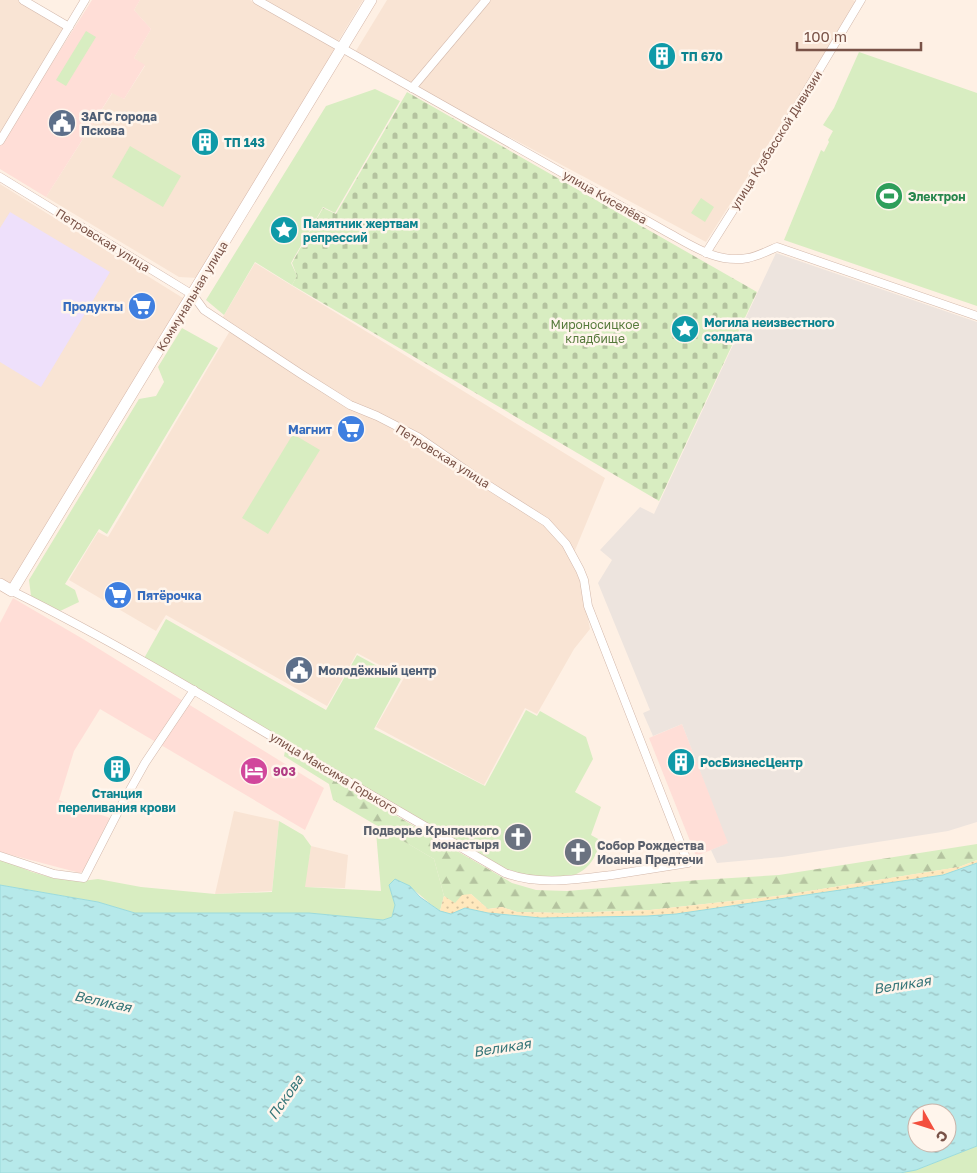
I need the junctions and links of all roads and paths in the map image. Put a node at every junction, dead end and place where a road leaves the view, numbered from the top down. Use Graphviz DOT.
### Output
graph roads {
  1 [pos="23,0"];
  2 [pos="85,0"];
  3 [pos="257,0"];
  4 [pos="372,0"];
  5 [pos="486,0"];
  6 [pos="860,0"];
  7 [pos="69,27"];
  8 [pos="342,50"];
  9 [pos="412,88"];
  10 [pos="0,140"];
  11 [pos="0,177"];
  12 [pos="706,253"];
  13 [pos="193,295"];
  14 [pos="977,316"];
  15 [pos="0,584"];
  16 [pos="12,591"];
  17 [pos="194,690"];
  18 [pos="0,856"];
  19 [pos="688,863"];
  1 -- 7 [label="street"];
  2 -- 7 [label="street"];
  3 -- 8 [label="street, улица Киселёва"];
  4 -- 8 [label="main road, Коммунальная улица"];
  5 -- 9 [label="street"];
  6 -- 12 [label="street, улица Кузбасской Дивизии"];
  7 -- 10 [label="street"];
  8 -- 9 [label="street, улица Киселёва"];
  8 -- 13 [label="main road, Коммунальная улица"];
  9 -- 12 [label="street, улица Киселёва"];
  11 -- 13 [label="street, Петровская улица"];
  12 -- 14 [label="street, улица Киселёва"];
  13 -- 16 [label="main road, Коммунальная улица"];
  13 -- 19 [label="street, Петровская улица"];
  15 -- 16 [label="main road, улица Максима Горького"];
  16 -- 17 [label="street, улица Максима Горького"];
  17 -- 18 [label="street"];
  17 -- 19 [label="street, улица Максима Горького"];
}
